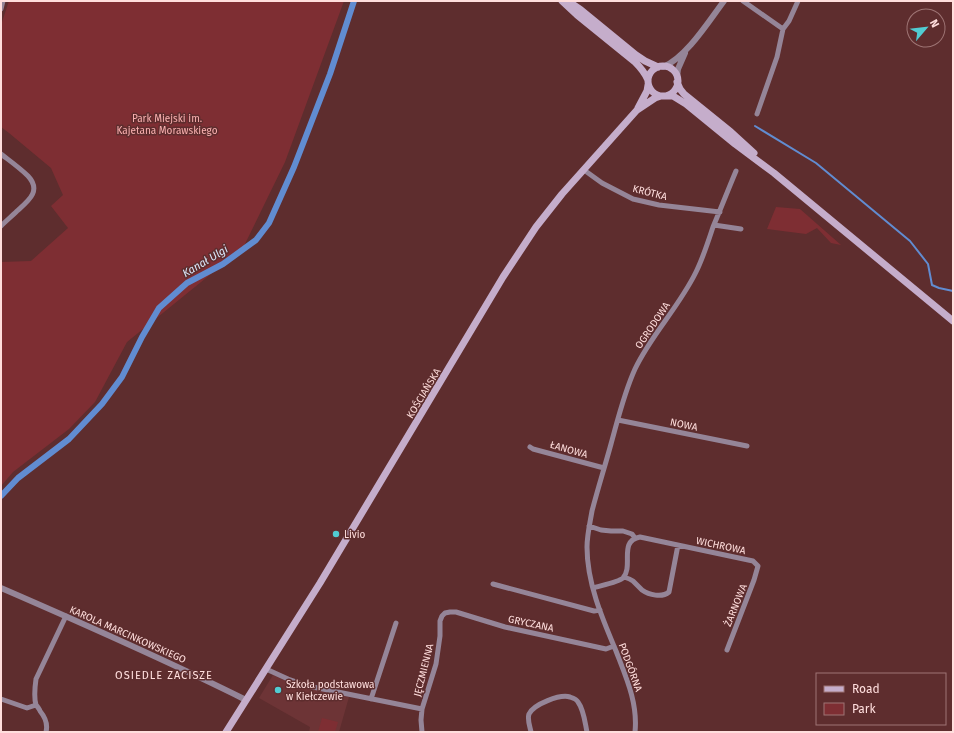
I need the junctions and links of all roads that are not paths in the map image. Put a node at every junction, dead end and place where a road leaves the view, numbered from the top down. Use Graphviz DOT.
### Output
graph roads {
  1 [pos="3,1"];
  2 [pos="562,1"];
  3 [pos="568,1"];
  4 [pos="724,1"];
  5 [pos="744,1"];
  6 [pos="798,1"];
  7 [pos="1,9"];
  8 [pos="783,29"];
  9 [pos="687,49"];
  10 [pos="661,67"];
  11 [pos="677,80"];
  12 [pos="648,83"];
  13 [pos="663,96"];
  14 [pos="637,110"];
  15 [pos="757,114"];
  16 [pos="1,154"];
  17 [pos="584,170"];
  18 [pos="736,171"];
  19 [pos="774,173"];
  20 [pos="720,212"];
  21 [pos="714,225"];
  22 [pos="1,226"];
  23 [pos="741,229"];
  24 [pos="953,320"];
  25 [pos="618,420"];
  26 [pos="747,446"];
  27 [pos="530,447"];
  28 [pos="604,468"];
  29 [pos="596,495"];
  30 [pos="589,526"];
  31 [pos="635,538"];
  32 [pos="678,545"];
  33 [pos="758,566"];
  34 [pos="624,577"];
  35 [pos="493,584"];
  36 [pos="1,588"];
  37 [pos="592,588"];
  38 [pos="600,610"];
  39 [pos="445,613"];
  40 [pos="66,616"];
  41 [pos="396,623"];
  42 [pos="614,646"];
  43 [pos="727,650"];
  44 [pos="266,669"];
  45 [pos="1,699"];
  46 [pos="371,699"];
  47 [pos="246,700"];
  48 [pos="36,705"];
  49 [pos="422,709"];
  50 [pos="46,732"];
  51 [pos="226,732"];
  52 [pos="422,732"];
  53 [pos="531,732"];
  54 [pos="587,732"];
  55 [pos="635,732"];
  1 -- 7 [label="street"];
  2 -- 12 [label="main road"];
  3 -- 10 [label="main road"];
  4 -- 9 [label="street"];
  5 -- 8 [label="street"];
  6 -- 8 [label="street"];
  8 -- 15 [label="street"];
  9 -- 10 [label="street"];
  9 -- 11 [label="street"];
  10 -- 11 [label="main road"];
  10 -- 12 [label="main road"];
  11 -- 13 [label="main road"];
  11 -- 19 [label="main road"];
  12 -- 13 [label="main road"];
  12 -- 14 [label="main road, KOŚCIAŃSKA"];
  13 -- 14 [label="main road, KOŚCIAŃSKA"];
  13 -- 19 [label="main road"];
  14 -- 17 [label="main road, KOŚCIAŃSKA"];
  16 -- 22 [label="street"];
  17 -- 20 [label="street, KRÓTKA"];
  17 -- 44 [label="main road, KOŚCIAŃSKA"];
  18 -- 20 [label="street, OGRODOWA"];
  19 -- 24 [label="main road"];
  20 -- 21 [label="street, OGRODOWA"];
  21 -- 23 [label="street"];
  21 -- 25 [label="street, OGRODOWA"];
  25 -- 26 [label="street, NOWA"];
  25 -- 28 [label="street, OGRODOWA"];
  27 -- 28 [label="street, ŁANOWA"];
  28 -- 29 [label="street, OGRODOWA"];
  29 -- 30 [label="street, PODGÓRNA"];
  30 -- 31 [label="street"];
  30 -- 37 [label="street, PODGÓRNA"];
  31 -- 32 [label="street, WICHROWA"];
  31 -- 34 [label="street"];
  32 -- 33 [label="street, WICHROWA"];
  32 -- 34 [label="street"];
  33 -- 43 [label="street, ŻARNOWA"];
  34 -- 37 [label="street"];
  35 -- 38 [label="street"];
  36 -- 40 [label="street, KAROLA MARCINKOWSKIEGO"];
  37 -- 38 [label="street, PODGÓRNA"];
  38 -- 42 [label="street, PODGÓRNA"];
  39 -- 42 [label="street, GRYCZANA"];
  39 -- 49 [label="street, JĘCZMIENNA"];
  40 -- 47 [label="street, KAROLA MARCINKOWSKIEGO"];
  40 -- 48 [label="street"];
  41 -- 46 [label="street"];
  42 -- 55 [label="street, PODGÓRNA"];
  44 -- 46 [label="street"];
  44 -- 47 [label="main road, KOŚCIAŃSKA"];
  45 -- 48 [label="street"];
  46 -- 49 [label="street"];
  47 -- 51 [label="main road, KOŚCIAŃSKA"];
  48 -- 50 [label="street"];
  49 -- 52 [label="street, JĘCZMIENNA"];
  53 -- 54 [label="street"];
}
